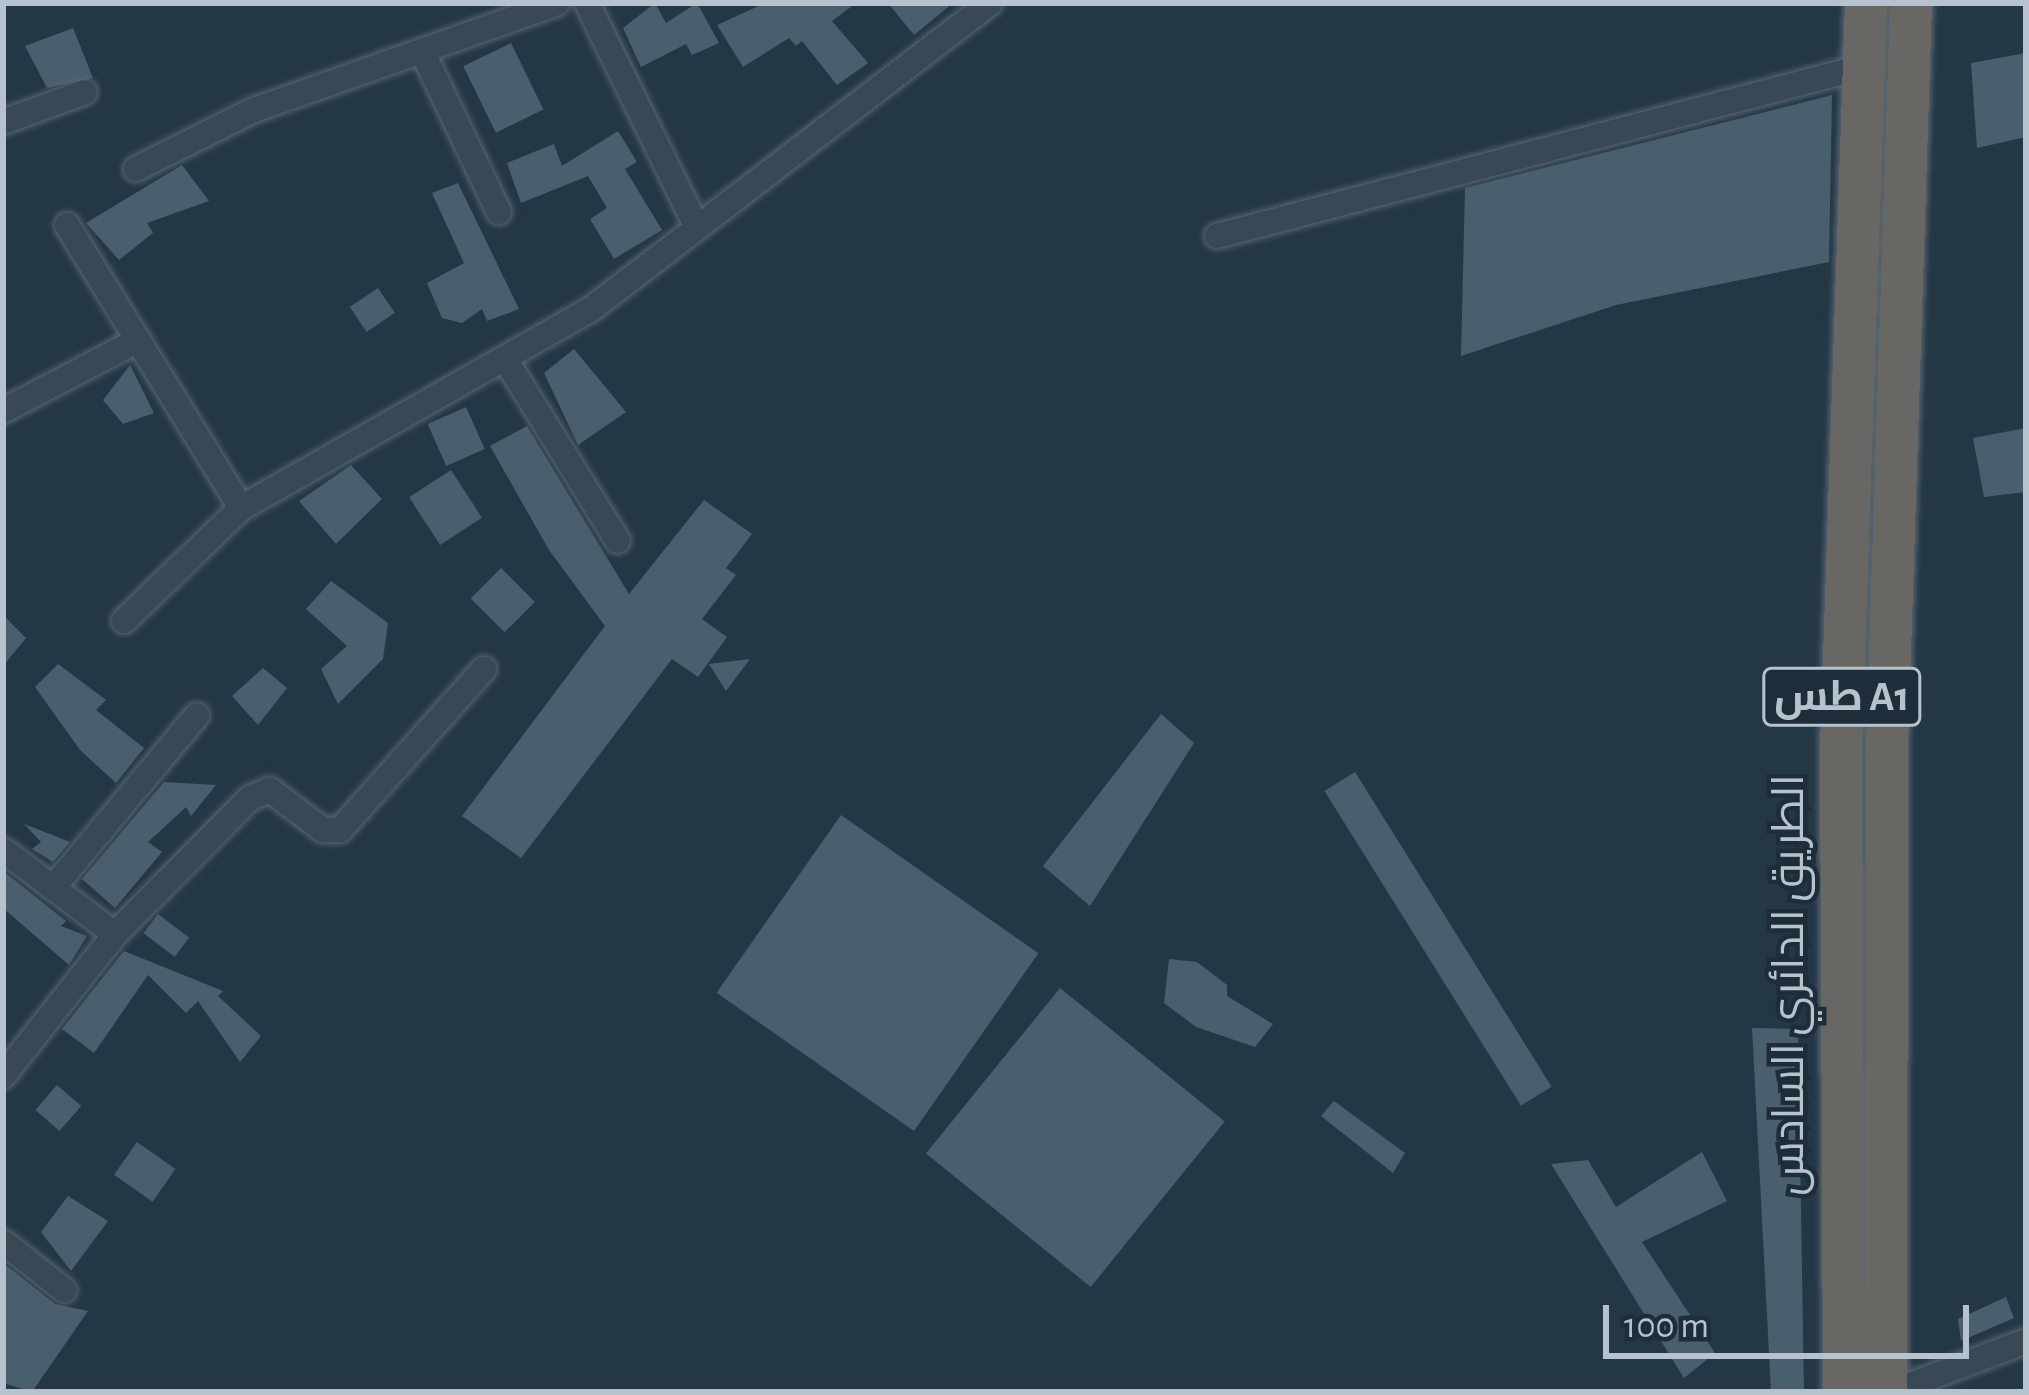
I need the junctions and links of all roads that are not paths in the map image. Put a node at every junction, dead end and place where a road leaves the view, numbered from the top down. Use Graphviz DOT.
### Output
graph roads {
  1 [pos="557,3"];
  2 [pos="586,3"];
  3 [pos="990,3"];
  4 [pos="1866,3"];
  5 [pos="1911,3"];
  6 [pos="424,55"];
  7 [pos="1862,67"];
  8 [pos="85,92"];
  9 [pos="3,122"];
  10 [pos="136,169"];
  11 [pos="499,212"];
  12 [pos="695,224"];
  13 [pos="67,225"];
  14 [pos="1216,236"];
  15 [pos="138,340"];
  16 [pos="505,359"];
  17 [pos="3,411"];
  18 [pos="241,508"];
  19 [pos="618,541"];
  20 [pos="124,621"];
  21 [pos="484,669"];
  22 [pos="197,715"];
  23 [pos="3,850"];
  24 [pos="53,888"];
  25 [pos="115,934"];
  26 [pos="3,1076"];
  27 [pos="3,1242"];
  28 [pos="64,1290"];
  29 [pos="2026,1341"];
  30 [pos="1844,1392"];
  31 [pos="1889,1392"];
  1 -- 6 [label="street"];
  2 -- 12 [label="street"];
  3 -- 12 [label="street"];
  4 -- 7 [label="highway, الطريق الدائري السادس / طس A1"];
  5 -- 31 [label="highway, الطريق الدائري السادس / طس A1"];
  6 -- 10 [label="street"];
  6 -- 11 [label="street"];
  7 -- 14 [label="street"];
  7 -- 30 [label="highway, الطريق الدائري السادس / طس A1"];
  8 -- 9 [label="street"];
  12 -- 16 [label="street"];
  13 -- 15 [label="street"];
  15 -- 17 [label="street"];
  15 -- 18 [label="street"];
  16 -- 18 [label="street"];
  16 -- 19 [label="street"];
  18 -- 20 [label="street"];
  21 -- 25 [label="street"];
  22 -- 24 [label="street"];
  23 -- 24 [label="street"];
  24 -- 25 [label="street"];
  25 -- 26 [label="street"];
  27 -- 28 [label="street"];
  29 -- 31 [label="street"];
}
